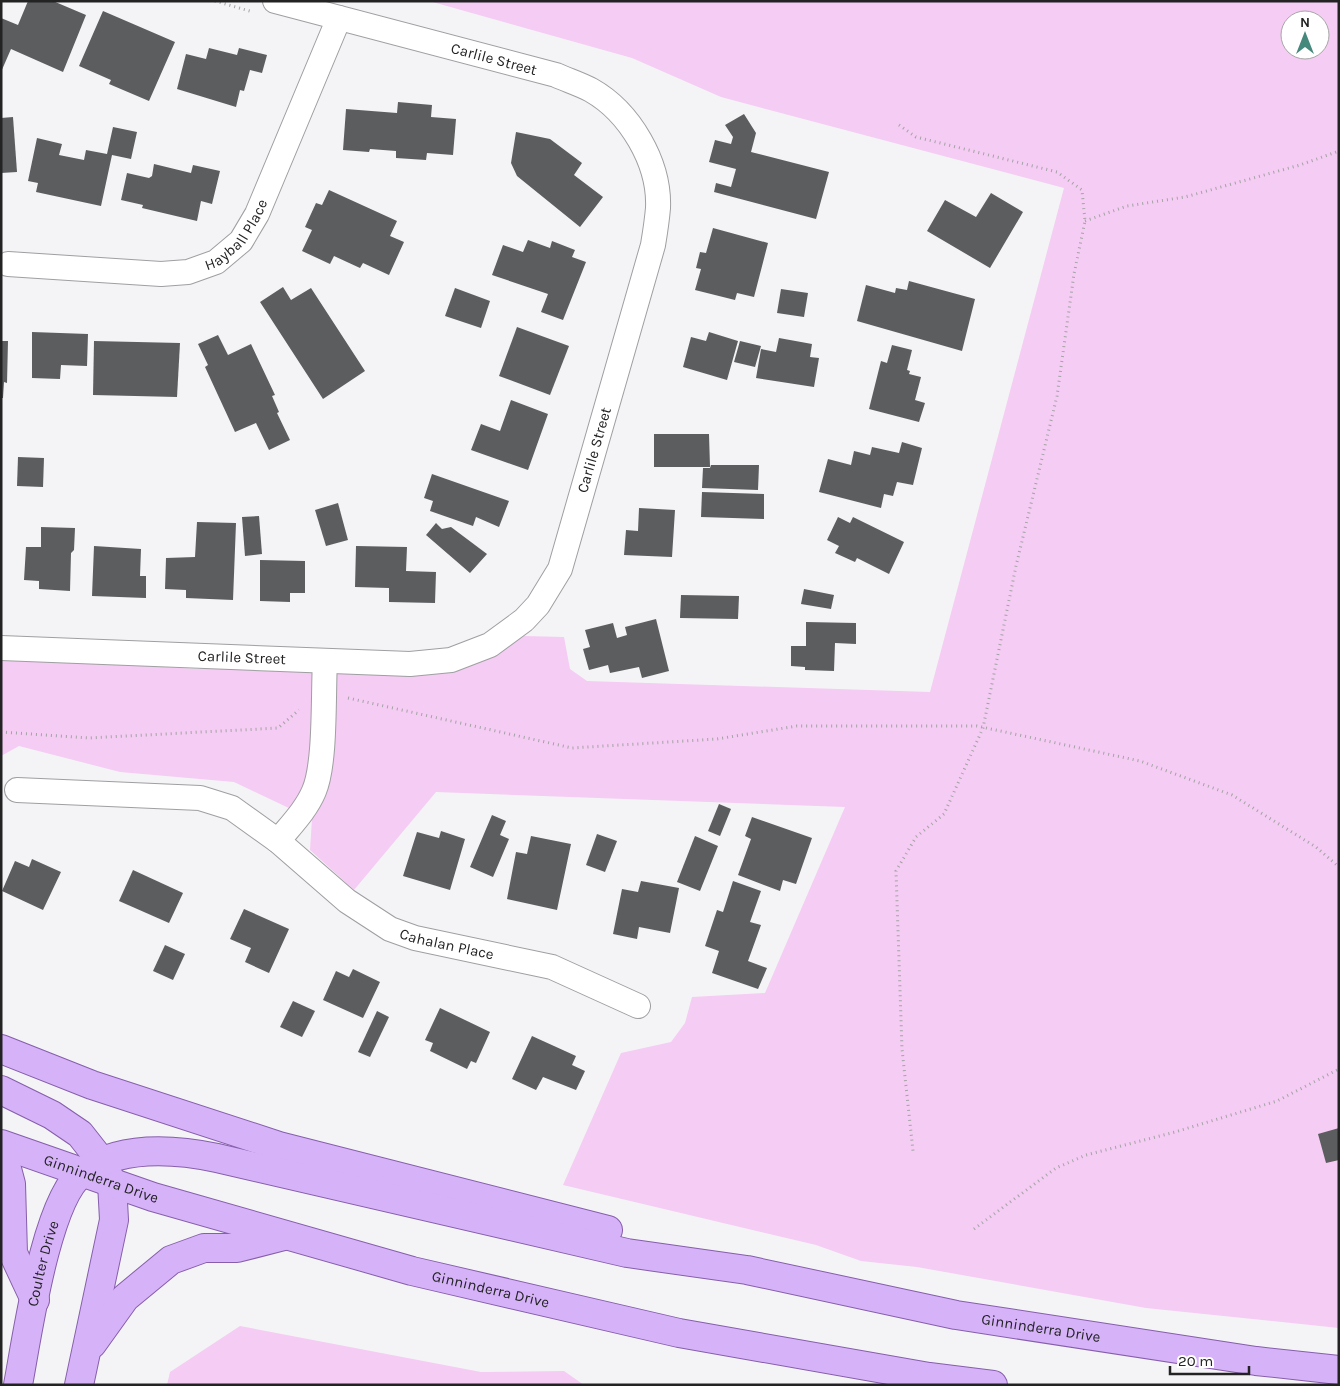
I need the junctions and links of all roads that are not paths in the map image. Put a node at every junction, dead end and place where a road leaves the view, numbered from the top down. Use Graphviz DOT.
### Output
graph roads {
  1 [pos="269,8"];
  2 [pos="339,18"];
  3 [pos="8,264"];
  4 [pos="1,648"];
  5 [pos="325,661"];
  6 [pos="17,790"];
  7 [pos="278,841"];
  8 [pos="638,1006"];
  9 [pos="1,1049"];
  10 [pos="1,1090"];
  11 [pos="1,1145"];
  12 [pos="105,1168"];
  13 [pos="284,1236"];
  14 [pos="747,1270"];
  15 [pos="35,1300"];
  16 [pos="87,1351"];
  17 [pos="1339,1370"];
  18 [pos="18,1385"];
  19 [pos="79,1385"];
  20 [pos="993,1385"];
  1 -- 2 [label="street, Carlile Street"];
  2 -- 3 [label="street, Hayball Place"];
  2 -- 5 [label="street, Carlile Street"];
  4 -- 5 [label="street, Carlile Street"];
  5 -- 7 [label="street"];
  6 -- 7 [label="street, Cahalan Place"];
  7 -- 8 [label="street, Cahalan Place"];
  9 -- 14 [label="main road, Ginninderra Drive"];
  10 -- 12 [label="main road"];
  11 -- 12 [label="main road, Ginninderra Drive"];
  11 -- 15 [label="main road"];
  12 -- 13 [label="main road, Ginninderra Drive"];
  12 -- 14 [label="main road, Ginninderra Drive"];
  12 -- 15 [label="main road, Coulter Drive"];
  12 -- 16 [label="main road"];
  13 -- 16 [label="main road"];
  13 -- 20 [label="main road, Ginninderra Drive"];
  14 -- 17 [label="main road, Ginninderra Drive"];
  15 -- 18 [label="main road, Coulter Drive"];
  16 -- 19 [label="main road"];
}
